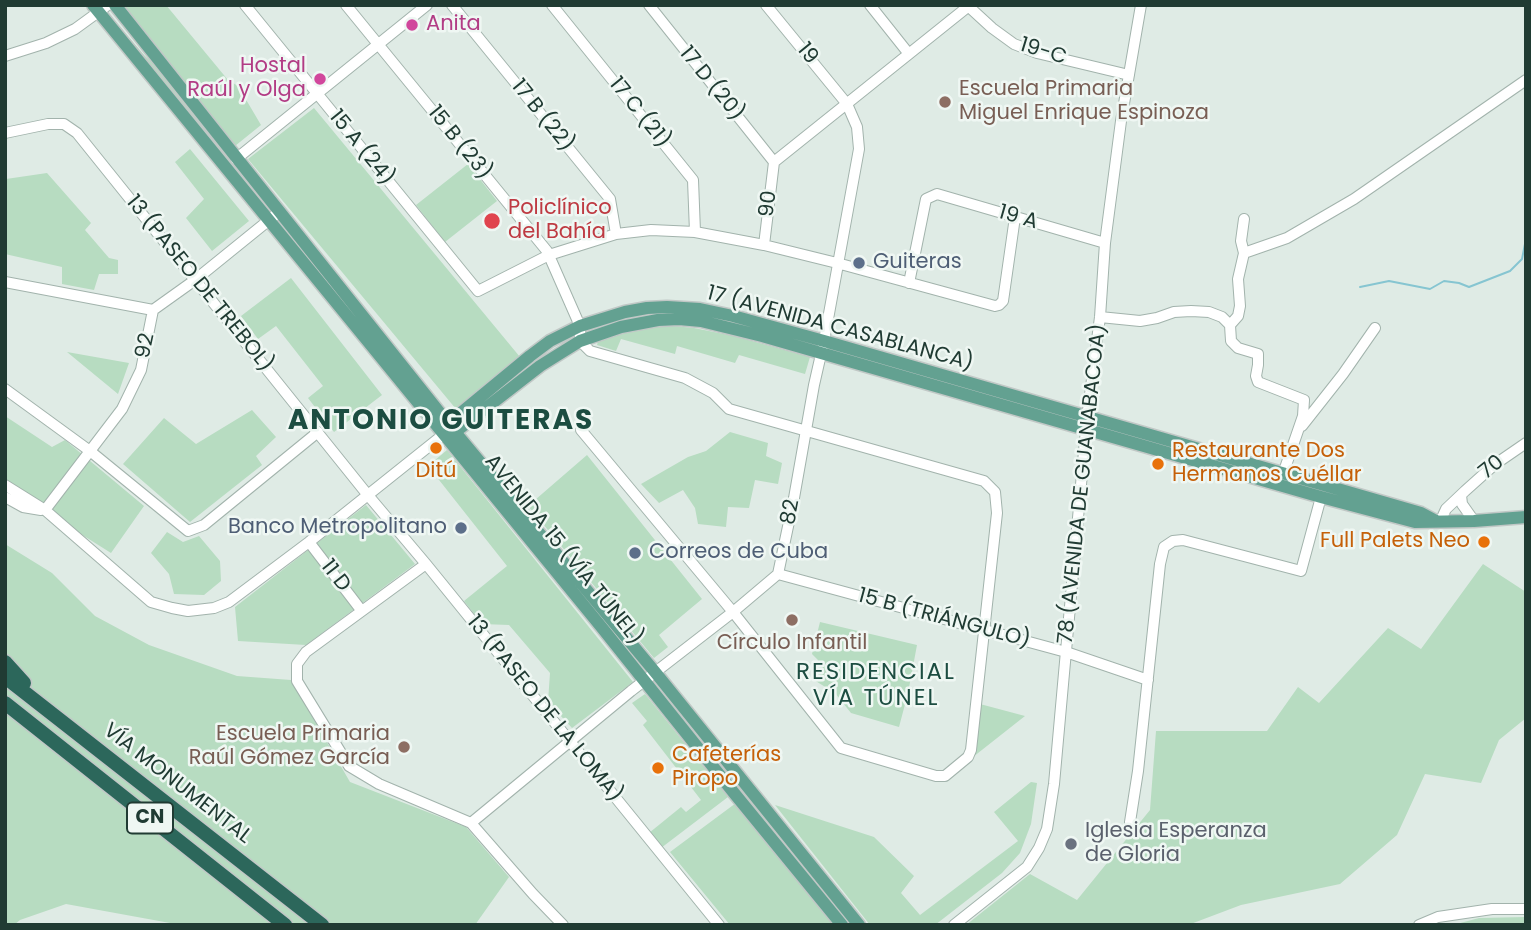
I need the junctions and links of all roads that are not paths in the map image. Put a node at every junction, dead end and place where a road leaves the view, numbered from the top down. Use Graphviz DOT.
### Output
graph roads {
  1 [pos="114,5"];
  2 [pos="245,5"];
  3 [pos="346,5"];
  4 [pos="426,5"];
  5 [pos="452,5"];
  6 [pos="552,5"];
  7 [pos="649,5"];
  8 [pos="766,5"];
  9 [pos="870,5"];
  10 [pos="1141,5"];
  11 [pos="968,6"];
  12 [pos="100,8"];
  13 [pos="378,44"];
  14 [pos="909,54"];
  15 [pos="5,56"];
  16 [pos="1129,75"];
  17 [pos="1526,80"];
  18 [pos="317,93"];
  19 [pos="847,104"];
  20 [pos="5,133"];
  21 [pos="236,159"];
  22 [pos="774,162"];
  23 [pos="273,216"];
  24 [pos="1015,217"];
  25 [pos="1244,219"];
  26 [pos="695,232"];
  27 [pos="617,234"];
  28 [pos="1105,243"];
  29 [pos="764,245"];
  30 [pos="1244,253"];
  31 [pos="549,255"];
  32 [pos="837,263"];
  33 [pos="195,280"];
  34 [pos="5,282"];
  35 [pos="909,283"];
  36 [pos="153,310"];
  37 [pos="1100,317"];
  38 [pos="580,326"];
  39 [pos="1230,326"];
  40 [pos="1375,328"];
  41 [pos="580,341"];
  42 [pos="822,347"];
  43 [pos="5,389"];
  44 [pos="1087,423"];
  45 [pos="806,429"];
  46 [pos="449,430"];
  47 [pos="581,430"];
  48 [pos="318,432"];
  49 [pos="1297,432"];
  50 [pos="1526,443"];
  51 [pos="90,451"];
  52 [pos="1283,474"];
  53 [pos="5,485"];
  54 [pos="367,494"];
  55 [pos="1461,495"];
  56 [pos="5,497"];
  57 [pos="1321,497"];
  58 [pos="1367,505"];
  59 [pos="45,510"];
  60 [pos="1526,517"];
  61 [pos="1474,521"];
  62 [pos="1440,522"];
  63 [pos="309,542"];
  64 [pos="426,564"];
  65 [pos="778,574"];
  66 [pos="361,610"];
  67 [pos="733,612"];
  68 [pos="984,629"];
  69 [pos="1066,652"];
  70 [pos="5,662"];
  71 [pos="650,676"];
  72 [pos="5,677"];
  73 [pos="1148,680"];
  74 [pos="9,707"];
  75 [pos="54,714"];
  76 [pos="570,741"];
  77 [pos="1130,822"];
  78 [pos="471,823"];
  79 [pos="1526,909"];
  80 [pos="285,925"];
  81 [pos="322,925"];
  82 [pos="563,925"];
  83 [pos="719,925"];
  84 [pos="842,925"];
  85 [pos="859,925"];
  86 [pos="954,925"];
  87 [pos="1419,925"];
  1 -- 21 [label="main road, AVENIDA 15 (VÍA TÚNEL)"];
  2 -- 18 [label="street, 15 A (24)"];
  3 -- 13 [label="street, 15 B (23)"];
  4 -- 13 [label="street"];
  5 -- 27 [label="street, 17 B (22)"];
  6 -- 26 [label="street, 17 C (21)"];
  7 -- 22 [label="street, 17 D (20)"];
  8 -- 19 [label="street, 19"];
  9 -- 14 [label="street"];
  10 -- 16 [label="street, 78 (AVENIDA DE GUANABACOA)"];
  11 -- 14 [label="street"];
  11 -- 16 [label="street, 19-C"];
  12 -- 15 [label="street"];
  12 -- 23 [label="main road, AVENIDA 15 (VÍA TÚNEL)"];
  13 -- 18 [label="street"];
  13 -- 31 [label="street, 15 B (23)"];
  14 -- 19 [label="street"];
  16 -- 28 [label="street, 78 (AVENIDA DE GUANABACOA)"];
  17 -- 30 [label="street"];
  18 -- 21 [label="street"];
  18 -- 31 [label="street, 15 A (24)"];
  19 -- 22 [label="street"];
  19 -- 32 [label="street, 82"];
  20 -- 33 [label="street, 13 (PASEO DE TREBOL)"];
  21 -- 23 [label="main road, AVENIDA 15 (VÍA TÚNEL)"];
  22 -- 29 [label="street, 90"];
  23 -- 33 [label="street, 92"];
  23 -- 46 [label="main road, AVENIDA 15 (VÍA TÚNEL)"];
  24 -- 28 [label="street, 19 A"];
  24 -- 35 [label="street, 19 A"];
  24 -- 35 [label="street"];
  25 -- 30 [label="street"];
  26 -- 27 [label="street"];
  26 -- 29 [label="street"];
  27 -- 31 [label="street"];
  28 -- 37 [label="street, 78 (AVENIDA DE GUANABACOA)"];
  29 -- 32 [label="street"];
  30 -- 39 [label="street"];
  31 -- 38 [label="street, 15 B (23)"];
  32 -- 35 [label="street"];
  32 -- 42 [label="street, 82"];
  33 -- 36 [label="street, 92"];
  33 -- 48 [label="street, 13 (PASEO DE TREBOL)"];
  34 -- 36 [label="street"];
  36 -- 51 [label="street, 92"];
  37 -- 39 [label="street"];
  37 -- 44 [label="street, 78 (AVENIDA DE GUANABACOA)"];
  38 -- 41 [label="street"];
  38 -- 42 [label="main road, 17 (AVENIDA CASABLANCA)"];
  38 -- 46 [label="main road, 17 (AVENIDA CASABLANCA)"];
  39 -- 49 [label="street"];
  40 -- 49 [label="street"];
  41 -- 42 [label="main road, 17 (AVENIDA CASABLANCA)"];
  41 -- 45 [label="street"];
  41 -- 46 [label="main road, 17 (AVENIDA CASABLANCA)"];
  42 -- 44 [label="main road, 17 (AVENIDA CASABLANCA)"];
  42 -- 45 [label="street, 82"];
  43 -- 51 [label="street"];
  44 -- 52 [label="main road, 17 (AVENIDA CASABLANCA)"];
  44 -- 57 [label="main road, 17 (AVENIDA CASABLANCA)"];
  44 -- 69 [label="street, 78 (AVENIDA DE GUANABACOA)"];
  45 -- 65 [label="street, 82"];
  45 -- 68 [label="street"];
  46 -- 54 [label="street"];
  46 -- 71 [label="main road, AVENIDA 15 (VÍA TÚNEL)"];
  47 -- 67 [label="street"];
  48 -- 51 [label="street"];
  48 -- 54 [label="street, 13 (PASEO DE TREBOL)"];
  49 -- 52 [label="street"];
  50 -- 55 [label="street, 70"];
  51 -- 59 [label="street, 92"];
  52 -- 58 [label="main road, 17 (AVENIDA CASABLANCA)"];
  53 -- 59 [label="street"];
  54 -- 63 [label="street"];
  54 -- 64 [label="street, 13 (PASEO DE LA LOMA)"];
  55 -- 61 [label="street, 70"];
  55 -- 62 [label="street, 70"];
  56 -- 59 [label="street"];
  57 -- 58 [label="main road, 17 (AVENIDA CASABLANCA)"];
  57 -- 73 [label="street"];
  58 -- 62 [label="main road, 17 (AVENIDA CASABLANCA)"];
  59 -- 63 [label="street"];
  60 -- 61 [label="main road"];
  61 -- 62 [label="main road"];
  63 -- 66 [label="street, 11 D"];
  64 -- 66 [label="street"];
  64 -- 76 [label="street, 13 (PASEO DE LA LOMA)"];
  65 -- 67 [label="street"];
  65 -- 68 [label="street, 15 B (TRIÁNGULO)"];
  66 -- 78 [label="street"];
  67 -- 68 [label="street"];
  67 -- 71 [label="street"];
  68 -- 69 [label="street, 15 B (TRIÁNGULO)"];
  69 -- 73 [label="street, 15 B (TRIÁNGULO)"];
  69 -- 86 [label="street, 78 (AVENIDA DE GUANABACOA)"];
  70 -- 75 [label="highway"];
  71 -- 76 [label="street"];
  71 -- 84 [label="main road, AVENIDA 15 (VÍA TÚNEL)"];
  71 -- 85 [label="main road, AVENIDA 15 (VÍA TÚNEL)"];
  72 -- 75 [label="highway, VÍA MONUMENTAL / CN"];
  73 -- 77 [label="street"];
  74 -- 80 [label="highway, VÍA MONUMENTAL / CN"];
  75 -- 81 [label="highway, VÍA MONUMENTAL / CN"];
  76 -- 78 [label="street"];
  76 -- 83 [label="street, 13 (PASEO DE LA LOMA)"];
  78 -- 82 [label="street"];
  79 -- 87 [label="street"];
}
